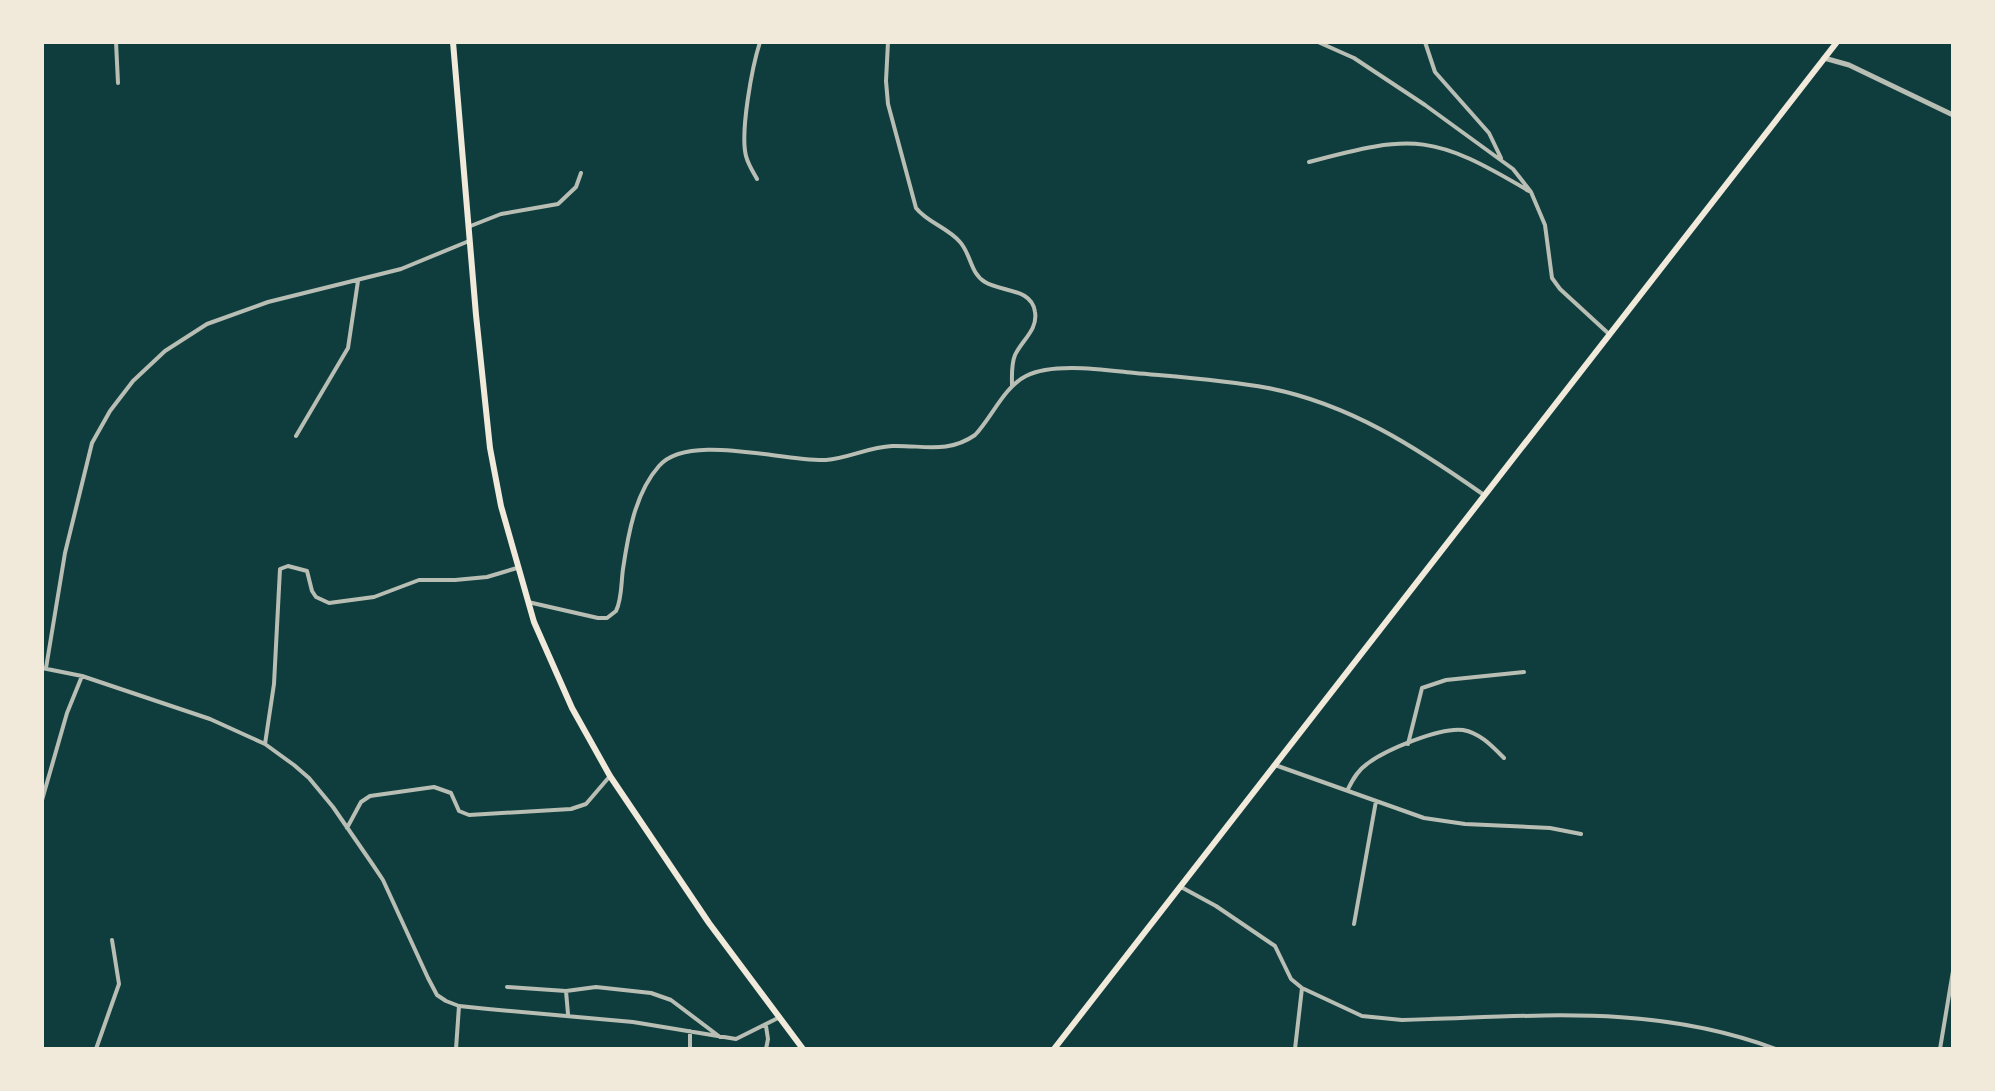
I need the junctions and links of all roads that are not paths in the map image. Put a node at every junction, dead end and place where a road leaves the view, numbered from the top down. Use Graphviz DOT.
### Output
graph roads {
  1 [pos="116,42"];
  2 [pos="453,42"];
  3 [pos="760,42"];
  4 [pos="888,42"];
  5 [pos="1318,42"];
  6 [pos="1425,42"];
  7 [pos="1837,42"];
  8 [pos="1824,58"];
  9 [pos="118,83"];
  10 [pos="1953,115"];
  11 [pos="1502,160"];
  12 [pos="1309,162"];
  13 [pos="581,173"];
  14 [pos="757,179"];
  15 [pos="1531,192"];
  16 [pos="468,227"];
  17 [pos="470,241"];
  18 [pos="358,281"];
  19 [pos="1609,334"];
  20 [pos="1012,388"];
  21 [pos="296,436"];
  22 [pos="1484,495"];
  23 [pos="517,568"];
  24 [pos="528,602"];
  25 [pos="44,668"];
  26 [pos="1524,672"];
  27 [pos="82,676"];
  28 [pos="265,744"];
  29 [pos="1408,744"];
  30 [pos="1504,758"];
  31 [pos="1275,765"];
  32 [pos="610,776"];
  33 [pos="1348,789"];
  34 [pos="42,800"];
  35 [pos="1376,801"];
  36 [pos="347,828"];
  37 [pos="1581,834"];
  38 [pos="1181,887"];
  39 [pos="1354,924"];
  40 [pos="112,940"];
  41 [pos="1953,971"];
  42 [pos="507,987"];
  43 [pos="1302,988"];
  44 [pos="566,991"];
  45 [pos="459,1006"];
  46 [pos="568,1014"];
  47 [pos="780,1017"];
  48 [pos="766,1026"];
  49 [pos="690,1031"];
  50 [pos="721,1038"];
  51 [pos="96,1049"];
  52 [pos="456,1049"];
  53 [pos="690,1049"];
  54 [pos="766,1049"];
  55 [pos="803,1049"];
  56 [pos="1054,1049"];
  57 [pos="1295,1049"];
  58 [pos="1776,1049"];
  59 [pos="1940,1049"];
  1 -- 9 [label="street"];
  2 -- 16 [label="main road"];
  3 -- 14 [label="street"];
  4 -- 20 [label="street"];
  5 -- 11 [label="street"];
  6 -- 11 [label="street"];
  7 -- 8 [label="main road"];
  8 -- 10 [label="street"];
  8 -- 19 [label="main road"];
  11 -- 15 [label="street"];
  12 -- 15 [label="street"];
  13 -- 16 [label="street"];
  15 -- 19 [label="street"];
  16 -- 17 [label="main road"];
  17 -- 18 [label="street"];
  17 -- 23 [label="main road"];
  18 -- 21 [label="street"];
  18 -- 25 [label="street"];
  19 -- 22 [label="main road"];
  20 -- 22 [label="street"];
  20 -- 24 [label="street"];
  22 -- 31 [label="main road"];
  23 -- 24 [label="main road"];
  23 -- 28 [label="street"];
  24 -- 32 [label="main road"];
  25 -- 27 [label="street"];
  26 -- 29 [label="street"];
  27 -- 28 [label="street"];
  27 -- 34 [label="street"];
  28 -- 36 [label="street"];
  29 -- 30 [label="street"];
  29 -- 33 [label="street"];
  31 -- 33 [label="street"];
  31 -- 38 [label="main road"];
  32 -- 36 [label="street"];
  32 -- 47 [label="main road"];
  33 -- 35 [label="street"];
  35 -- 37 [label="street"];
  35 -- 39 [label="street"];
  36 -- 45 [label="street"];
  38 -- 43 [label="street"];
  38 -- 56 [label="main road"];
  40 -- 51 [label="street"];
  41 -- 59 [label="street"];
  42 -- 44 [label="street"];
  43 -- 57 [label="street"];
  43 -- 58 [label="street"];
  44 -- 46 [label="street"];
  44 -- 50 [label="street"];
  45 -- 46 [label="street"];
  45 -- 52 [label="street"];
  46 -- 49 [label="street"];
  47 -- 48 [label="street"];
  47 -- 55 [label="main road"];
  48 -- 50 [label="street"];
  48 -- 54 [label="street"];
  49 -- 50 [label="street"];
  49 -- 53 [label="street"];
}
